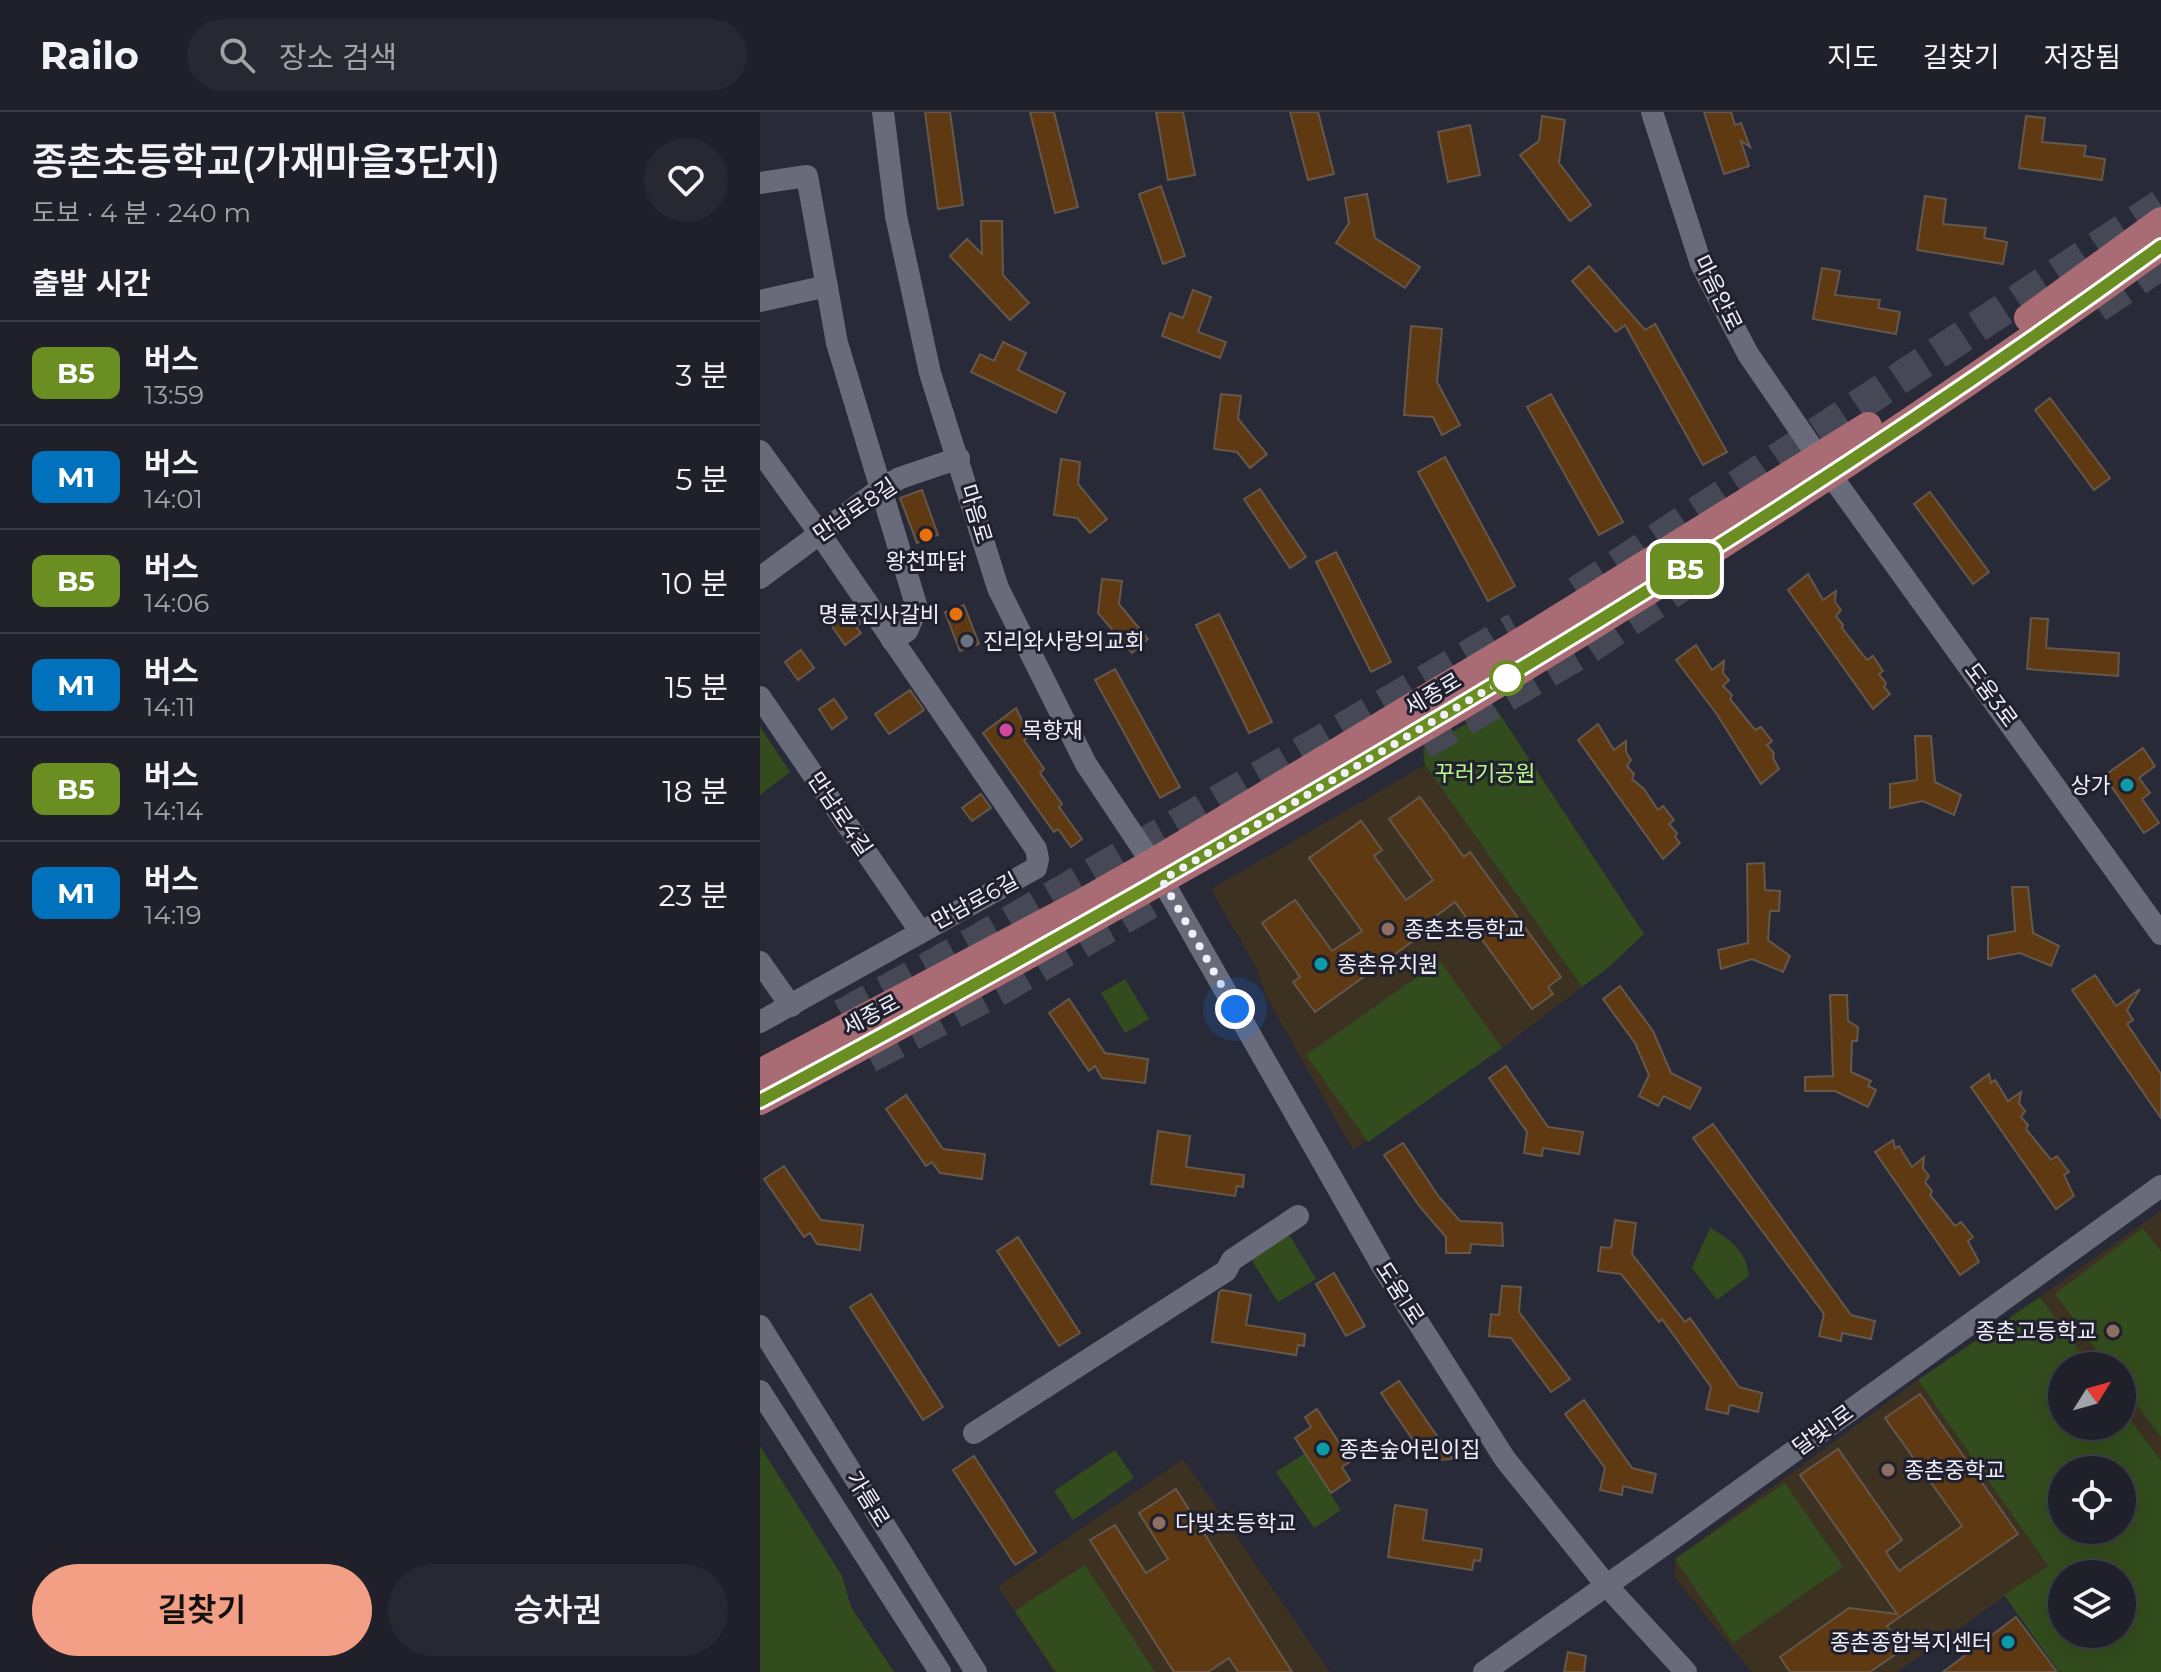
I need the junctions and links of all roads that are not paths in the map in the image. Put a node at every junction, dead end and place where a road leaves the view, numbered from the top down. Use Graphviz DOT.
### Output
graph roads {
  1 [pos="883,112"];
  2 [pos="1652,112"];
  3 [pos="760,183"];
  4 [pos="2161,221"];
  5 [pos="2161,246"];
  6 [pos="827,286"];
  7 [pos="760,301"];
  8 [pos="760,451"];
  9 [pos="959,458"];
  10 [pos="1824,465"];
  11 [pos="880,489"];
  12 [pos="820,534"];
  13 [pos="760,578"];
  14 [pos="892,640"];
  15 [pos="760,697"];
  16 [pos="1157,872"];
  17 [pos="920,931"];
  18 [pos="2161,934"];
  19 [pos="760,962"];
  20 [pos="791,1006"];
  21 [pos="760,1022"];
  22 [pos="760,1073"];
  23 [pos="760,1101"];
  24 [pos="2161,1186"];
  25 [pos="1298,1216"];
  26 [pos="760,1326"];
  27 [pos="760,1391"];
  28 [pos="974,1433"];
  29 [pos="1607,1586"];
  30 [pos="940,1672"];
  31 [pos="976,1672"];
  32 [pos="1484,1672"];
  33 [pos="1686,1672"];
  1 -- 9 [label="street, 마음로"];
  2 -- 10 [label="street, 마음안로"];
  3 -- 6 [label="street"];
  4 -- 10 [label="main road, 세종로"];
  5 -- 10 [label="main road, 세종로"];
  6 -- 7 [label="street"];
  6 -- 11 [label="street"];
  8 -- 12 [label="street, 만남로6길"];
  9 -- 11 [label="street, 만남로8길"];
  9 -- 16 [label="street, 마음로"];
  10 -- 16 [label="main road, 세종로"];
  10 -- 18 [label="street, 도움3로"];
  11 -- 12 [label="street, 만남로8길"];
  11 -- 14 [label="street"];
  12 -- 13 [label="street, 만남로8길"];
  12 -- 14 [label="street, 만남로6길"];
  14 -- 17 [label="street, 만남로6길"];
  15 -- 17 [label="street, 만남로4길"];
  16 -- 22 [label="main road, 세종로"];
  16 -- 23 [label="main road, 세종로"];
  16 -- 29 [label="street, 도움1로"];
  17 -- 20 [label="street, 만남로6길"];
  19 -- 20 [label="street"];
  20 -- 21 [label="street, 만남로6길"];
  24 -- 29 [label="street, 달빛1로"];
  25 -- 28 [label="street"];
  26 -- 31 [label="street, 가름로"];
  27 -- 30 [label="street, 가름로"];
  29 -- 32 [label="street, 달빛1로"];
  29 -- 33 [label="street, 도움1로"];
}
